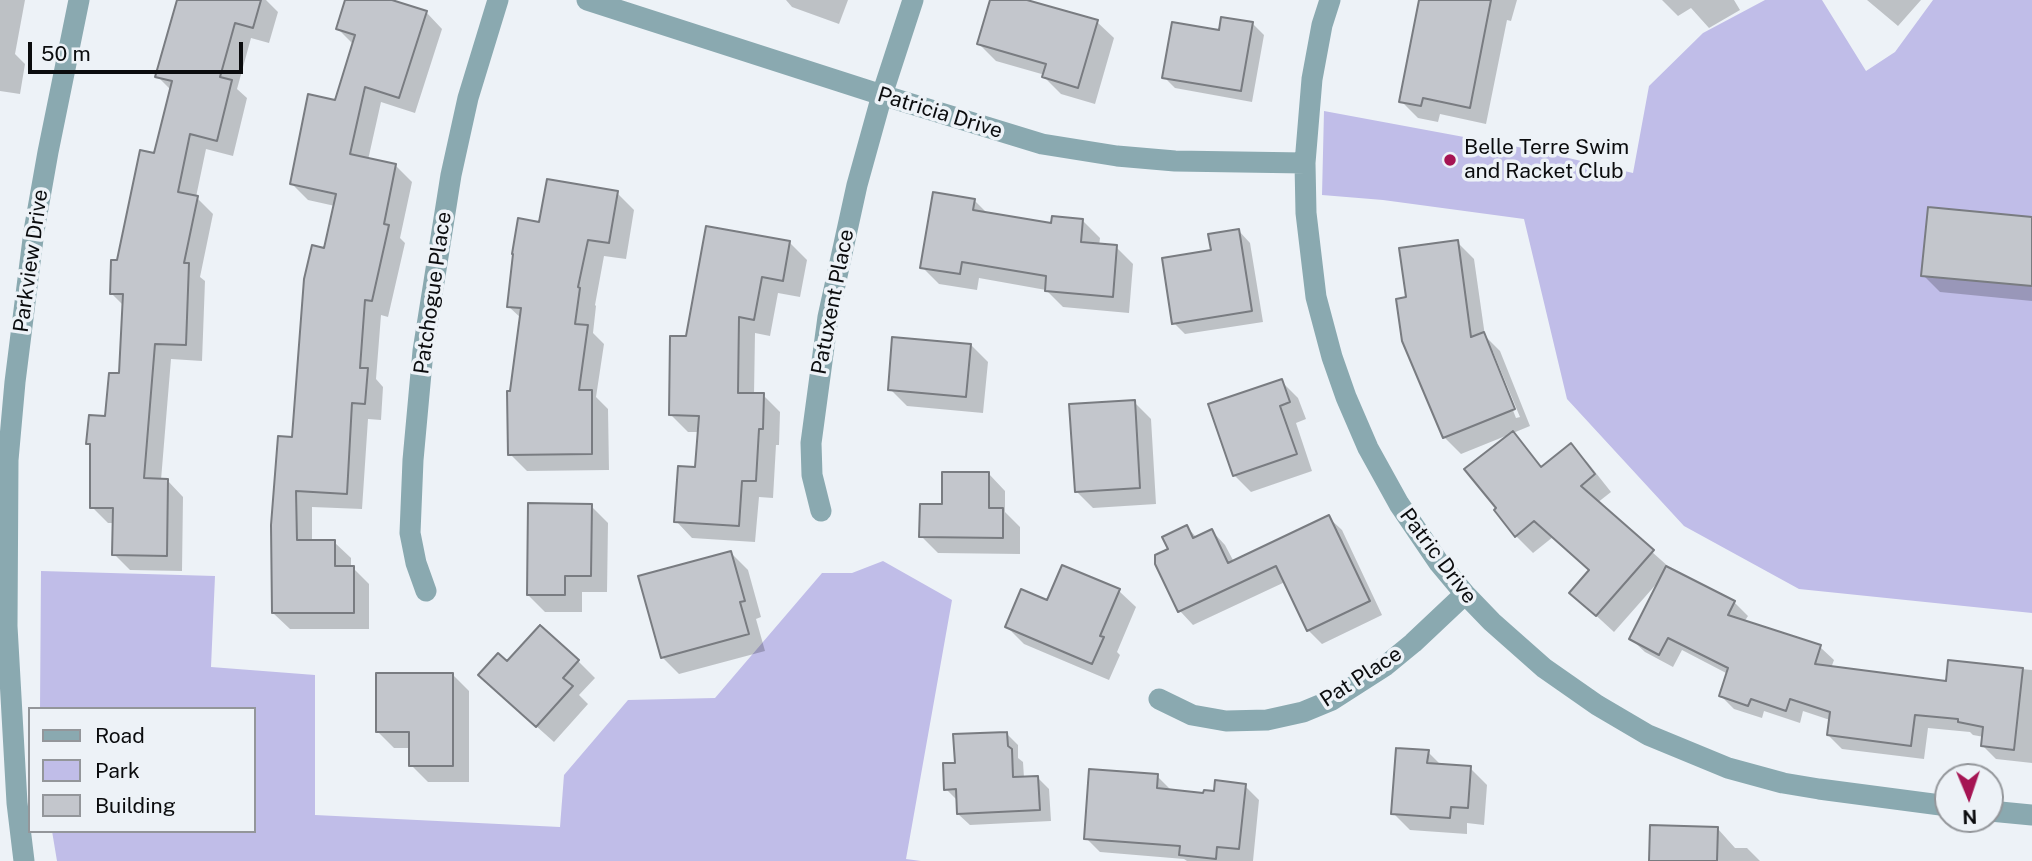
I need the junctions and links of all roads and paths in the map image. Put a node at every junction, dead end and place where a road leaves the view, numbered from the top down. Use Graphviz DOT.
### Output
graph roads {
  1 [pos="79,0"];
  2 [pos="498,0"];
  3 [pos="587,0"];
  4 [pos="913,0"];
  5 [pos="1329,0"];
  6 [pos="882,95"];
  7 [pos="1304,163"];
  8 [pos="4,460"];
  9 [pos="821,511"];
  10 [pos="426,591"];
  11 [pos="1465,594"];
  12 [pos="1159,699"];
  13 [pos="1934,804"];
  14 [pos="2004,813"];
  15 [pos="2032,816"];
  16 [pos="24,861"];
  1 -- 8 [label="street, Parkview Drive"];
  2 -- 10 [label="street, Patchogue Place"];
  3 -- 6 [label="street, Patricia Drive"];
  4 -- 6 [label="street, Patuxent Place"];
  5 -- 7 [label="street, Patric Drive"];
  6 -- 7 [label="street, Patricia Drive"];
  6 -- 9 [label="street, Patuxent Place"];
  7 -- 11 [label="street, Patric Drive"];
  8 -- 16 [label="street, Parkview Drive"];
  11 -- 12 [label="street, Pat Place"];
  11 -- 13 [label="street, Patric Drive"];
  14 -- 15 [label="street"];
}
